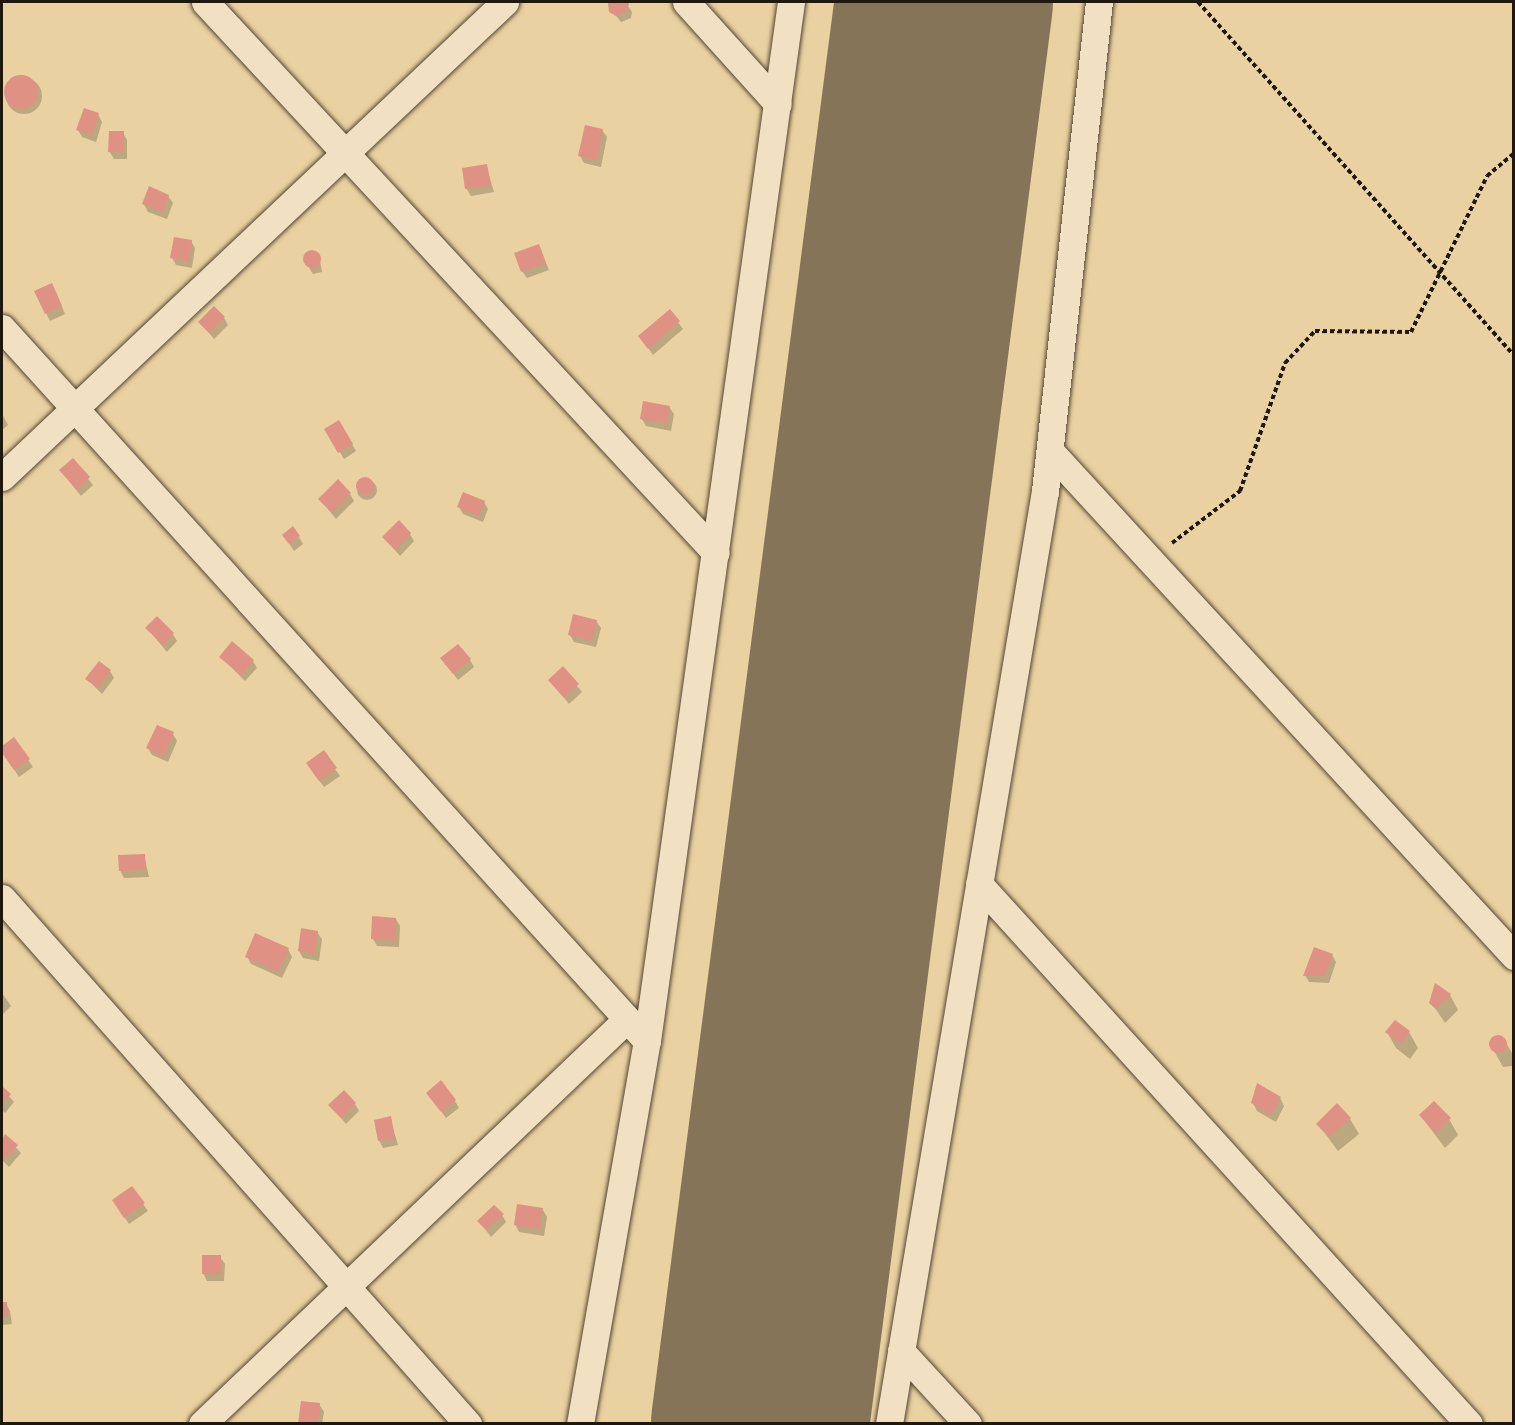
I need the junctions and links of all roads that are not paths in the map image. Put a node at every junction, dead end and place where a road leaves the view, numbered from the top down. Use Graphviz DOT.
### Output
graph roads {
  1 [pos="205,2"];
  2 [pos="505,2"];
  3 [pos="686,2"];
  4 [pos="791,2"];
  5 [pos="1099,2"];
  6 [pos="778,104"];
  7 [pos="346,154"];
  8 [pos="2,328"];
  9 [pos="73,410"];
  10 [pos="1050,451"];
  11 [pos="2,477"];
  12 [pos="716,553"];
  13 [pos="979,884"];
  14 [pos="2,898"];
  15 [pos="1514,956"];
  16 [pos="627,1019"];
  17 [pos="647,1041"];
  18 [pos="346,1286"];
  19 [pos="901,1351"];
  20 [pos="202,1424"];
  21 [pos="468,1424"];
  22 [pos="580,1424"];
  23 [pos="889,1424"];
  24 [pos="968,1424"];
  25 [pos="1469,1424"];
  1 -- 7 [label="street"];
  2 -- 7 [label="street"];
  3 -- 6 [label="street"];
  4 -- 6 [label="street"];
  5 -- 10 [label="street"];
  6 -- 12 [label="street"];
  7 -- 9 [label="street"];
  7 -- 12 [label="street"];
  8 -- 9 [label="street"];
  9 -- 11 [label="street"];
  9 -- 16 [label="street"];
  10 -- 13 [label="street"];
  10 -- 15 [label="street"];
  12 -- 17 [label="street"];
  13 -- 19 [label="street"];
  13 -- 25 [label="street"];
  14 -- 18 [label="street"];
  16 -- 17 [label="street"];
  16 -- 18 [label="street"];
  17 -- 22 [label="street"];
  18 -- 20 [label="street"];
  18 -- 21 [label="street"];
  19 -- 23 [label="street"];
  19 -- 24 [label="street"];
}
